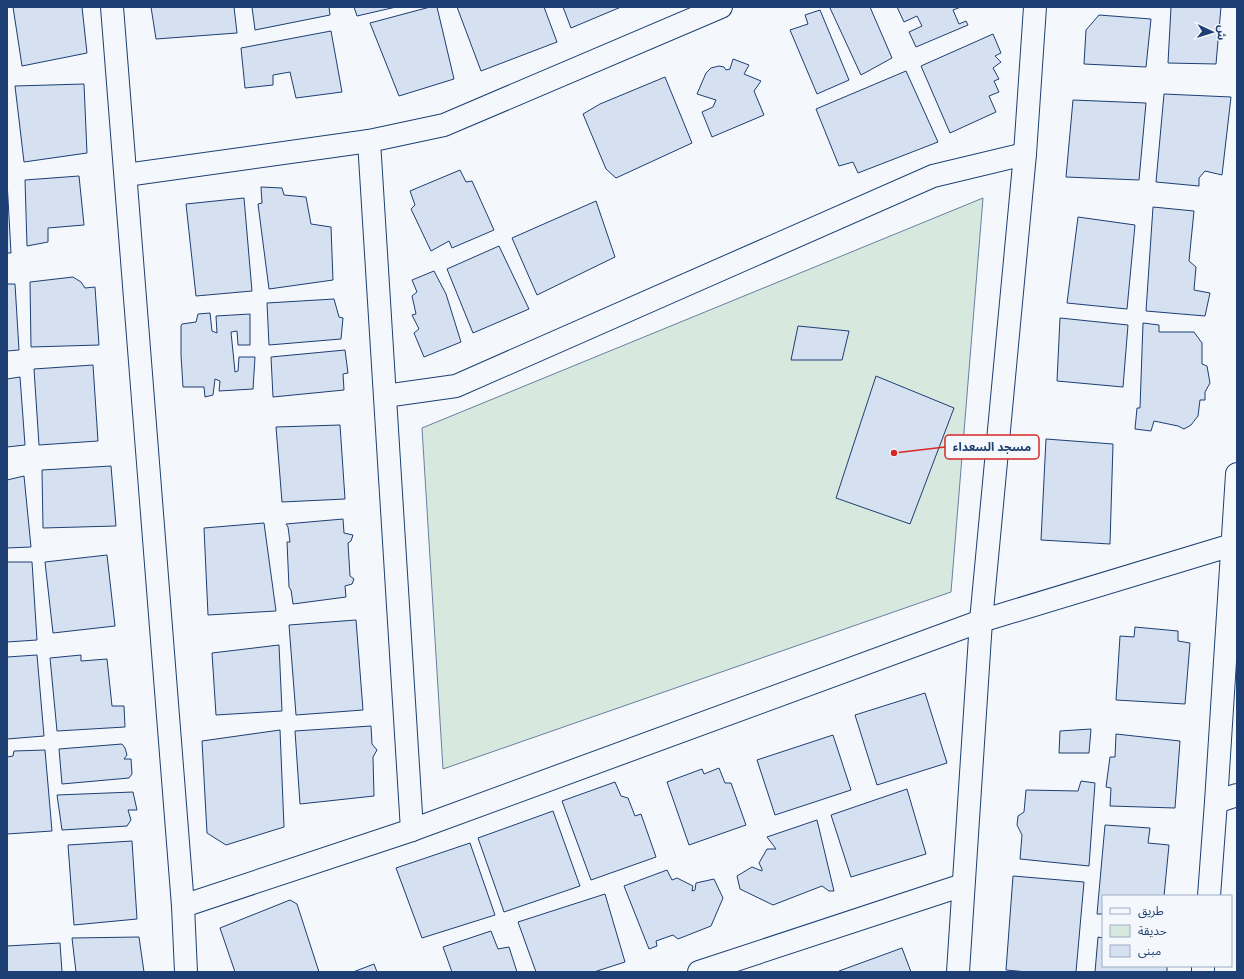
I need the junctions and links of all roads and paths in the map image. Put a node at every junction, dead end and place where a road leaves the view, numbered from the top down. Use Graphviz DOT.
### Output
graph roads {
  1 [pos="112,7"];
  2 [pos="721,7"];
  3 [pos="1035,7"];
  4 [pos="369,141"];
  5 [pos="1025,154"];
  6 [pos="126,175"];
  7 [pos="385,396"];
  8 [pos="1237,474"];
  9 [pos="1232,545"];
  10 [pos="981,622"];
  11 [pos="1237,795"];
  12 [pos="1216,802"];
  13 [pos="412,830"];
  14 [pos="963,885"];
  15 [pos="1209,895"];
  16 [pos="183,906"];
  17 [pos="186,972"];
  18 [pos="700,972"];
  19 [pos="958,972"];
  1 -- 6 [label="street"];
  2 -- 4 [label="street"];
  3 -- 5 [label="street"];
  4 -- 6 [label="street"];
  4 -- 7 [label="street"];
  5 -- 7 [label="street"];
  5 -- 10 [label="street"];
  6 -- 16 [label="street"];
  7 -- 13 [label="street"];
  8 -- 9 [label="street"];
  9 -- 10 [label="street"];
  9 -- 12 [label="street"];
  10 -- 13 [label="street"];
  10 -- 14 [label="street"];
  11 -- 12 [label="street"];
  12 -- 15 [label="street"];
  13 -- 16 [label="street"];
  14 -- 18 [label="street"];
  14 -- 19 [label="street"];
  16 -- 17 [label="street"];
}
